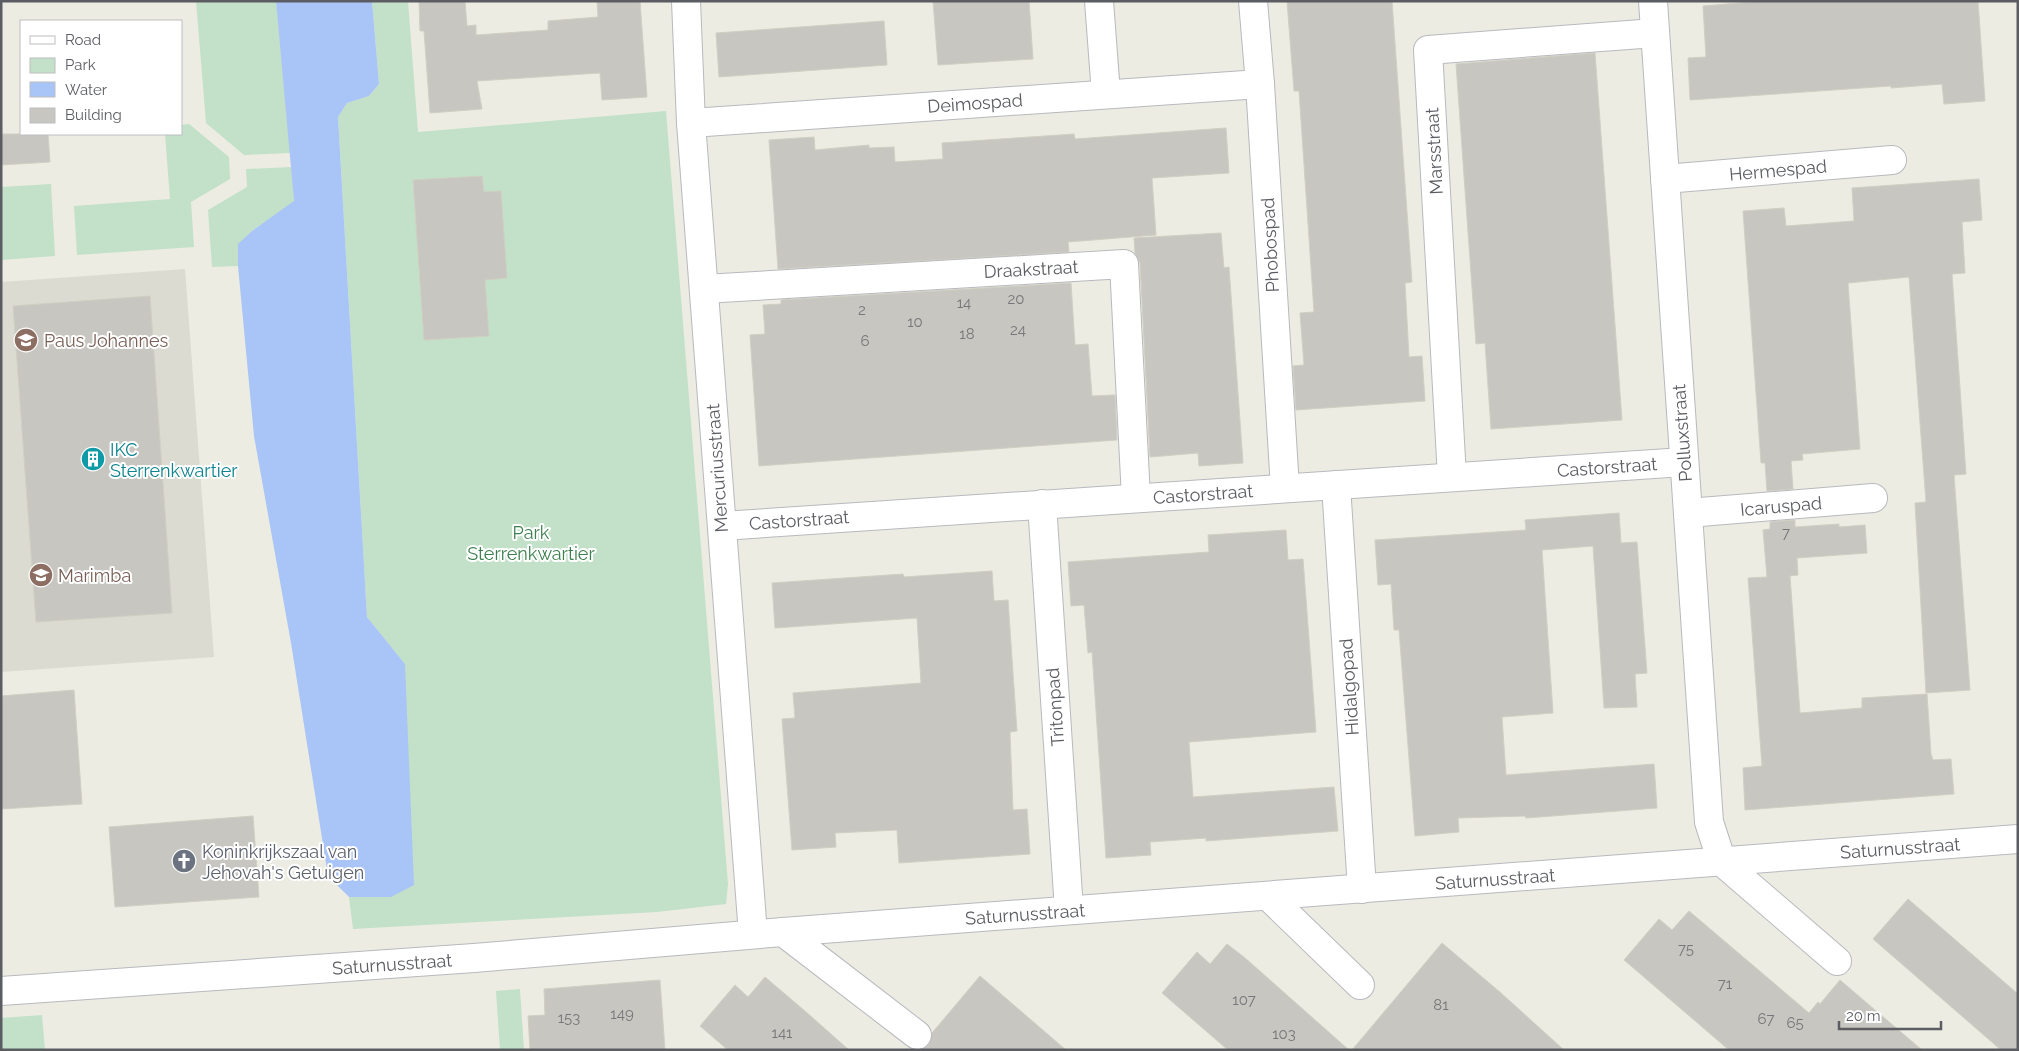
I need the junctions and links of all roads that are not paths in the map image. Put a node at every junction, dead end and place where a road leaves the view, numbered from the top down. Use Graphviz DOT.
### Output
graph roads {
  1 [pos="686,1"];
  2 [pos="1099,1"];
  3 [pos="1253,1"];
  4 [pos="1652,1"];
  5 [pos="1655,33"];
  6 [pos="1260,84"];
  7 [pos="1106,94"];
  8 [pos="691,122"];
  9 [pos="1892,160"];
  10 [pos="1665,179"];
  11 [pos="704,288"];
  12 [pos="1684,462"];
  13 [pos="1452,478"];
  14 [pos="1336,485"];
  15 [pos="1285,488"];
  16 [pos="1136,498"];
  17 [pos="1874,498"];
  18 [pos="1042,504"];
  19 [pos="1688,513"];
  20 [pos="722,526"];
  21 [pos="2018,839"];
  22 [pos="1722,862"];
  23 [pos="1362,889"];
  24 [pos="1268,896"];
  25 [pos="1069,910"];
  26 [pos="782,932"];
  27 [pos="753,934"];
  28 [pos="1837,961"];
  29 [pos="1360,985"];
  30 [pos="1,991"];
  31 [pos="917,1035"];
  1 -- 8 [label="street, Mercuriusstraat"];
  2 -- 7 [label="street"];
  3 -- 6 [label="street, Phobospad"];
  4 -- 5 [label="street, Polluxstraat"];
  5 -- 10 [label="street, Polluxstraat"];
  5 -- 13 [label="street, Marsstraat"];
  6 -- 7 [label="street, Deimospad"];
  6 -- 15 [label="street, Phobospad"];
  7 -- 8 [label="street, Deimospad"];
  8 -- 11 [label="street, Mercuriusstraat"];
  9 -- 10 [label="street, Hermespad"];
  10 -- 12 [label="street, Polluxstraat"];
  11 -- 16 [label="street, Draakstraat"];
  11 -- 20 [label="street, Mercuriusstraat"];
  12 -- 13 [label="street, Castorstraat"];
  12 -- 19 [label="street, Polluxstraat"];
  13 -- 14 [label="street, Castorstraat"];
  14 -- 15 [label="street, Castorstraat"];
  14 -- 23 [label="street, Hidalgopad"];
  15 -- 16 [label="street, Castorstraat"];
  16 -- 18 [label="street, Castorstraat"];
  17 -- 19 [label="street, Icaruspad"];
  18 -- 20 [label="street, Castorstraat"];
  18 -- 25 [label="street, Tritonpad"];
  19 -- 22 [label="street, Polluxstraat"];
  20 -- 27 [label="street, Mercuriusstraat"];
  21 -- 22 [label="street, Saturnusstraat"];
  22 -- 23 [label="street, Saturnusstraat"];
  22 -- 28 [label="street"];
  23 -- 24 [label="street, Saturnusstraat"];
  24 -- 25 [label="street, Saturnusstraat"];
  24 -- 29 [label="street"];
  25 -- 26 [label="street, Saturnusstraat"];
  26 -- 27 [label="street, Saturnusstraat"];
  26 -- 31 [label="street"];
  27 -- 30 [label="street, Saturnusstraat"];
}
